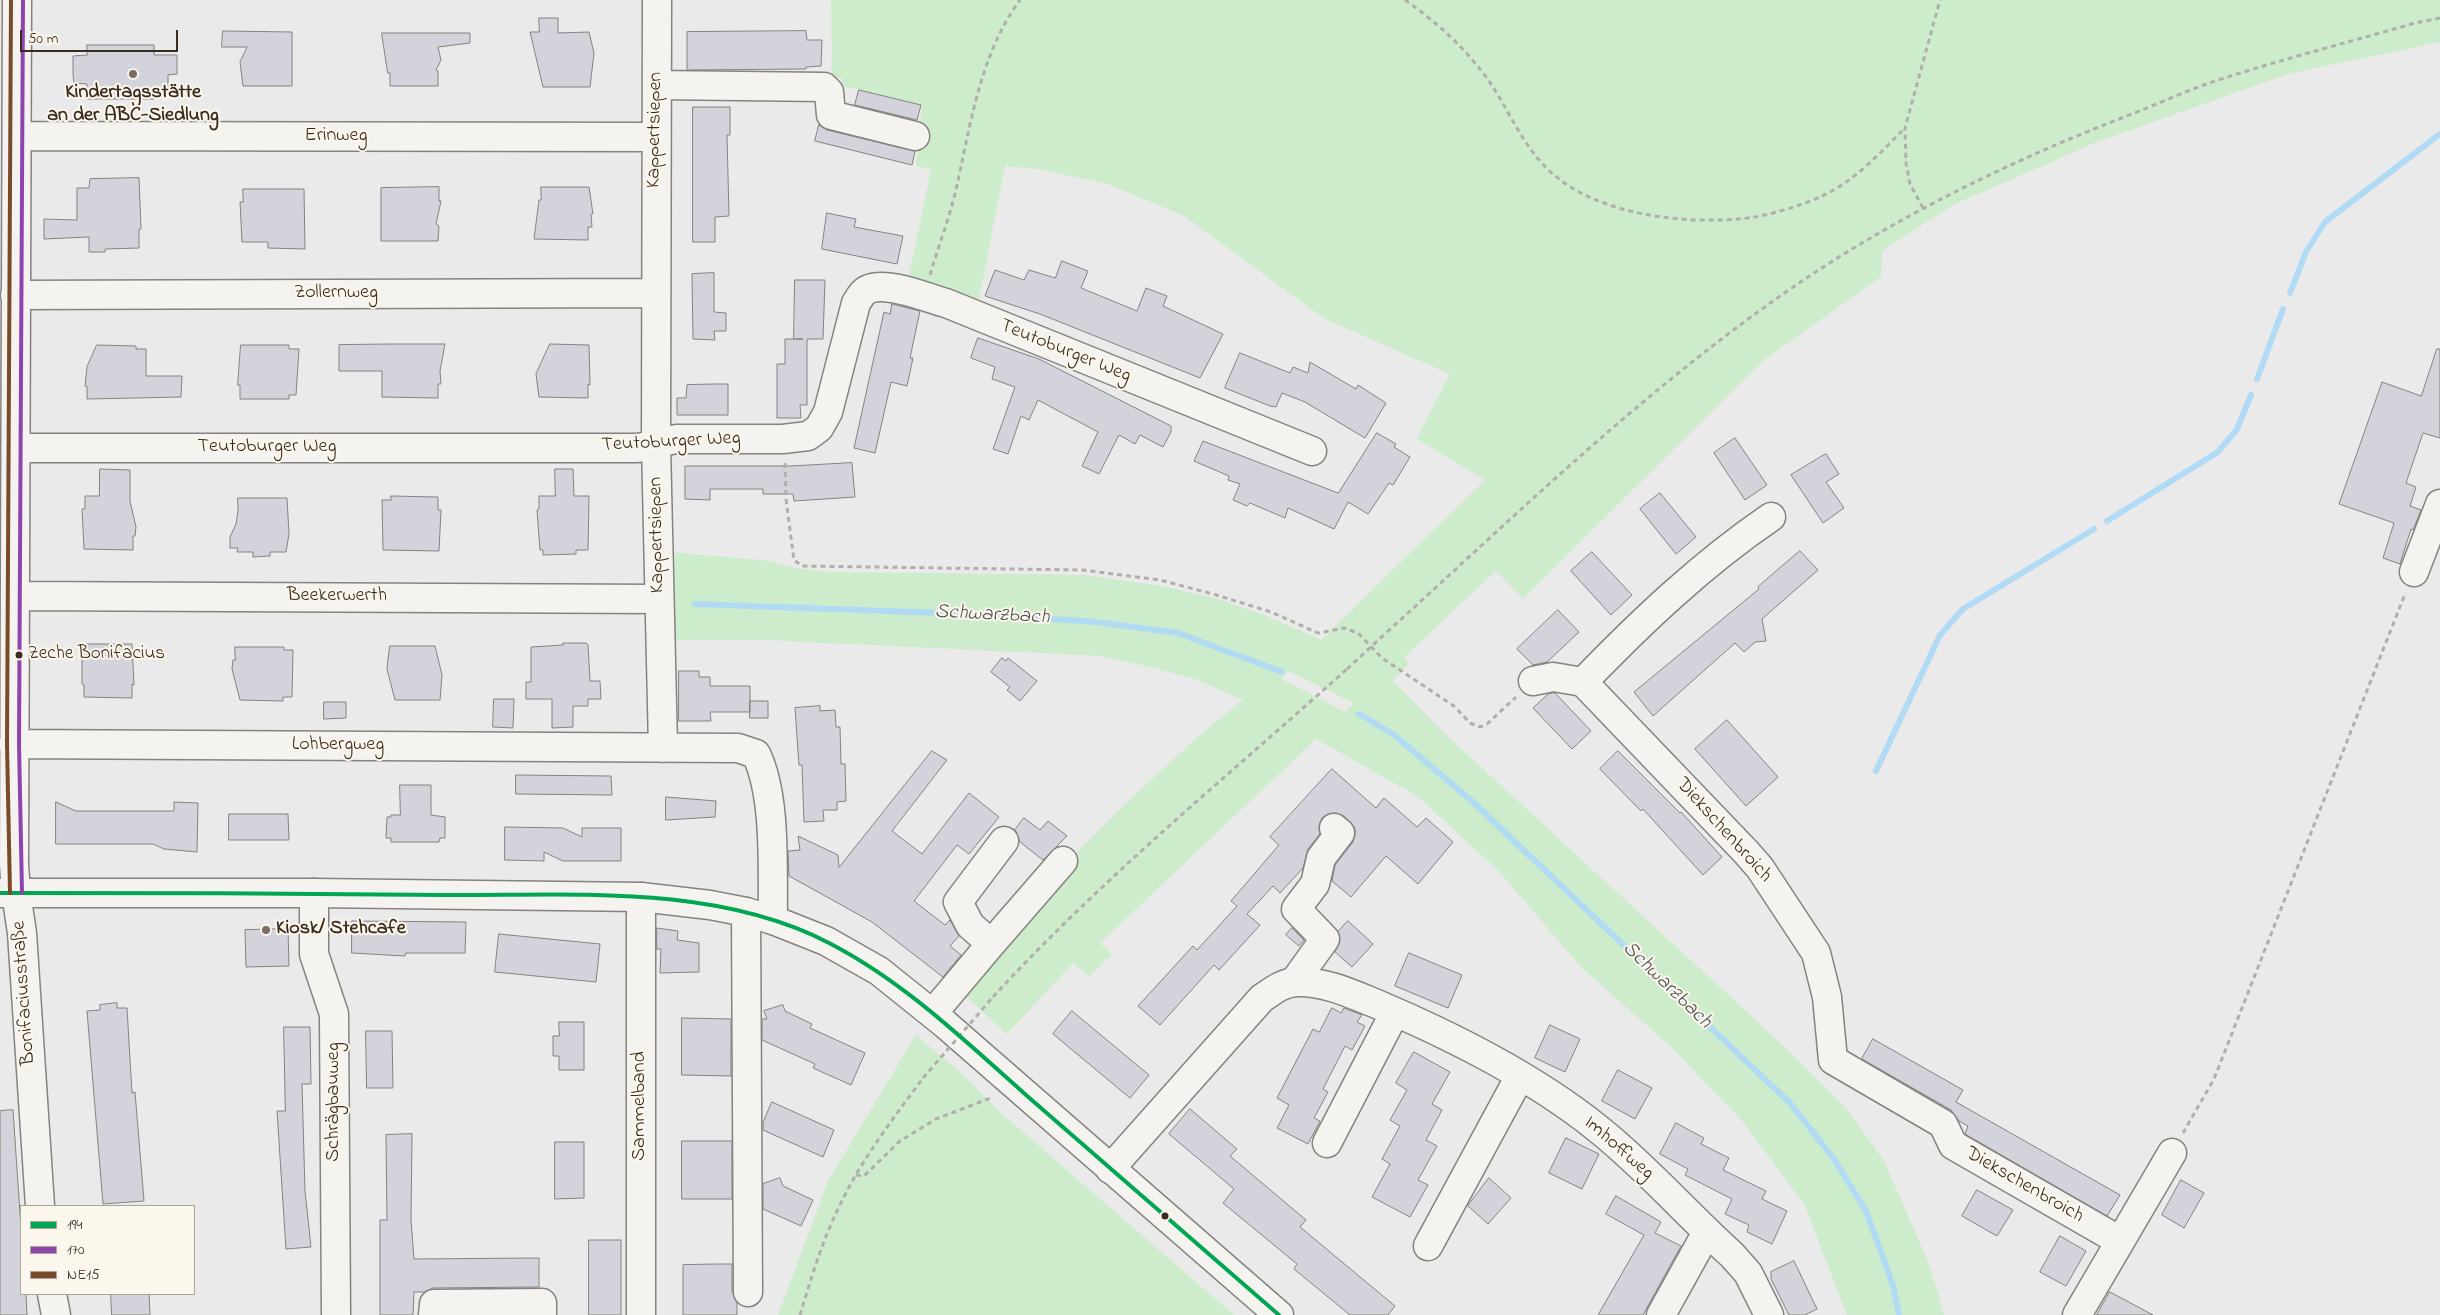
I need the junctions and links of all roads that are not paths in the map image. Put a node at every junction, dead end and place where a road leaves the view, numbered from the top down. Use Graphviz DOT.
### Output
graph roads {
  1 [pos="17,0"];
  2 [pos="657,0"];
  3 [pos="657,85"];
  4 [pos="17,136"];
  5 [pos="915,136"];
  6 [pos="655,138"];
  7 [pos="8,207"];
  8 [pos="656,293"];
  9 [pos="15,294"];
  10 [pos="8,380"];
  11 [pos="656,444"];
  12 [pos="16,448"];
  13 [pos="1312,451"];
  14 [pos="2438,514"];
  15 [pos="1771,517"];
  16 [pos="8,550"];
  17 [pos="2414,572"];
  18 [pos="15,596"];
  19 [pos="659,599"];
  20 [pos="1533,681"];
  21 [pos="1583,682"];
  22 [pos="9,731"];
  23 [pos="663,748"];
  24 [pos="1334,828"];
  25 [pos="1004,841"];
  26 [pos="1063,861"];
  27 [pos="8,893"];
  28 [pos="314,893"];
  29 [pos="640,897"];
  30 [pos="746,912"];
  31 [pos="773,920"];
  32 [pos="991,944"];
  33 [pos="1294,982"];
  34 [pos="1395,1012"];
  35 [pos="933,1013"];
  36 [pos="1520,1076"];
  37 [pos="1327,1143"];
  38 [pos="2172,1153"];
  39 [pos="1110,1169"];
  40 [pos="40,1205"];
  41 [pos="1707,1232"];
  42 [pos="2120,1241"];
  43 [pos="1428,1246"];
  44 [pos="748,1292"];
  45 [pos="52,1295"];
  46 [pos="56,1315"];
  47 [pos="336,1315"];
  48 [pos="433,1315"];
  49 [pos="542,1315"];
  50 [pos="641,1315"];
  51 [pos="1279,1315"];
  52 [pos="1661,1315"];
  53 [pos="1769,1315"];
  54 [pos="2077,1315"];
  1 -- 4 [label="street, Bonifaciusstraße"];
  2 -- 3 [label="street, Kappertsiepen"];
  3 -- 5 [label="street"];
  3 -- 6 [label="street, Kappertsiepen"];
  4 -- 6 [label="street, Erinweg"];
  4 -- 7 [label="street, Bonifaciusstraße"];
  6 -- 8 [label="street, Kappertsiepen"];
  7 -- 9 [label="street, Bonifaciusstraße"];
  8 -- 9 [label="street, Zollernweg"];
  8 -- 11 [label="street, Kappertsiepen"];
  9 -- 10 [label="street, Bonifaciusstraße"];
  10 -- 12 [label="street, Bonifaciusstraße"];
  11 -- 12 [label="street, Teutoburger Weg"];
  11 -- 13 [label="street, Teutoburger Weg"];
  11 -- 19 [label="street, Kappertsiepen"];
  12 -- 16 [label="street, Bonifaciusstraße"];
  14 -- 17 [label="street"];
  15 -- 21 [label="street"];
  16 -- 18 [label="street, Bonifaciusstraße"];
  18 -- 19 [label="street, Beekerwerth"];
  18 -- 22 [label="street, Bonifaciusstraße"];
  19 -- 23 [label="street, Kappertsiepen"];
  20 -- 21 [label="street"];
  21 -- 42 [label="street, Diekschenbroich"];
  22 -- 23 [label="street, Lohbergweg"];
  22 -- 27 [label="street, Bonifaciusstraße"];
  23 -- 31 [label="street"];
  24 -- 33 [label="street"];
  25 -- 32 [label="street"];
  26 -- 32 [label="street"];
  27 -- 28 [label="street"];
  27 -- 40 [label="street, Bonifaciusstraße"];
  28 -- 29 [label="street"];
  28 -- 47 [label="street, Schrägbauweg"];
  29 -- 30 [label="street"];
  29 -- 50 [label="street, Sammelband"];
  30 -- 31 [label="street"];
  30 -- 44 [label="street"];
  31 -- 35 [label="street"];
  32 -- 35 [label="street"];
  33 -- 34 [label="street, Imhoffweg"];
  33 -- 39 [label="street, Imhoffweg"];
  34 -- 36 [label="street, Imhoffweg"];
  34 -- 37 [label="street"];
  35 -- 39 [label="street"];
  36 -- 41 [label="street, Imhoffweg"];
  36 -- 43 [label="street"];
  38 -- 42 [label="street"];
  39 -- 51 [label="street"];
  41 -- 52 [label="street"];
  41 -- 53 [label="street, Imhoffweg"];
  42 -- 54 [label="street"];
  45 -- 46 [label="street"];
  48 -- 49 [label="street"];
}
